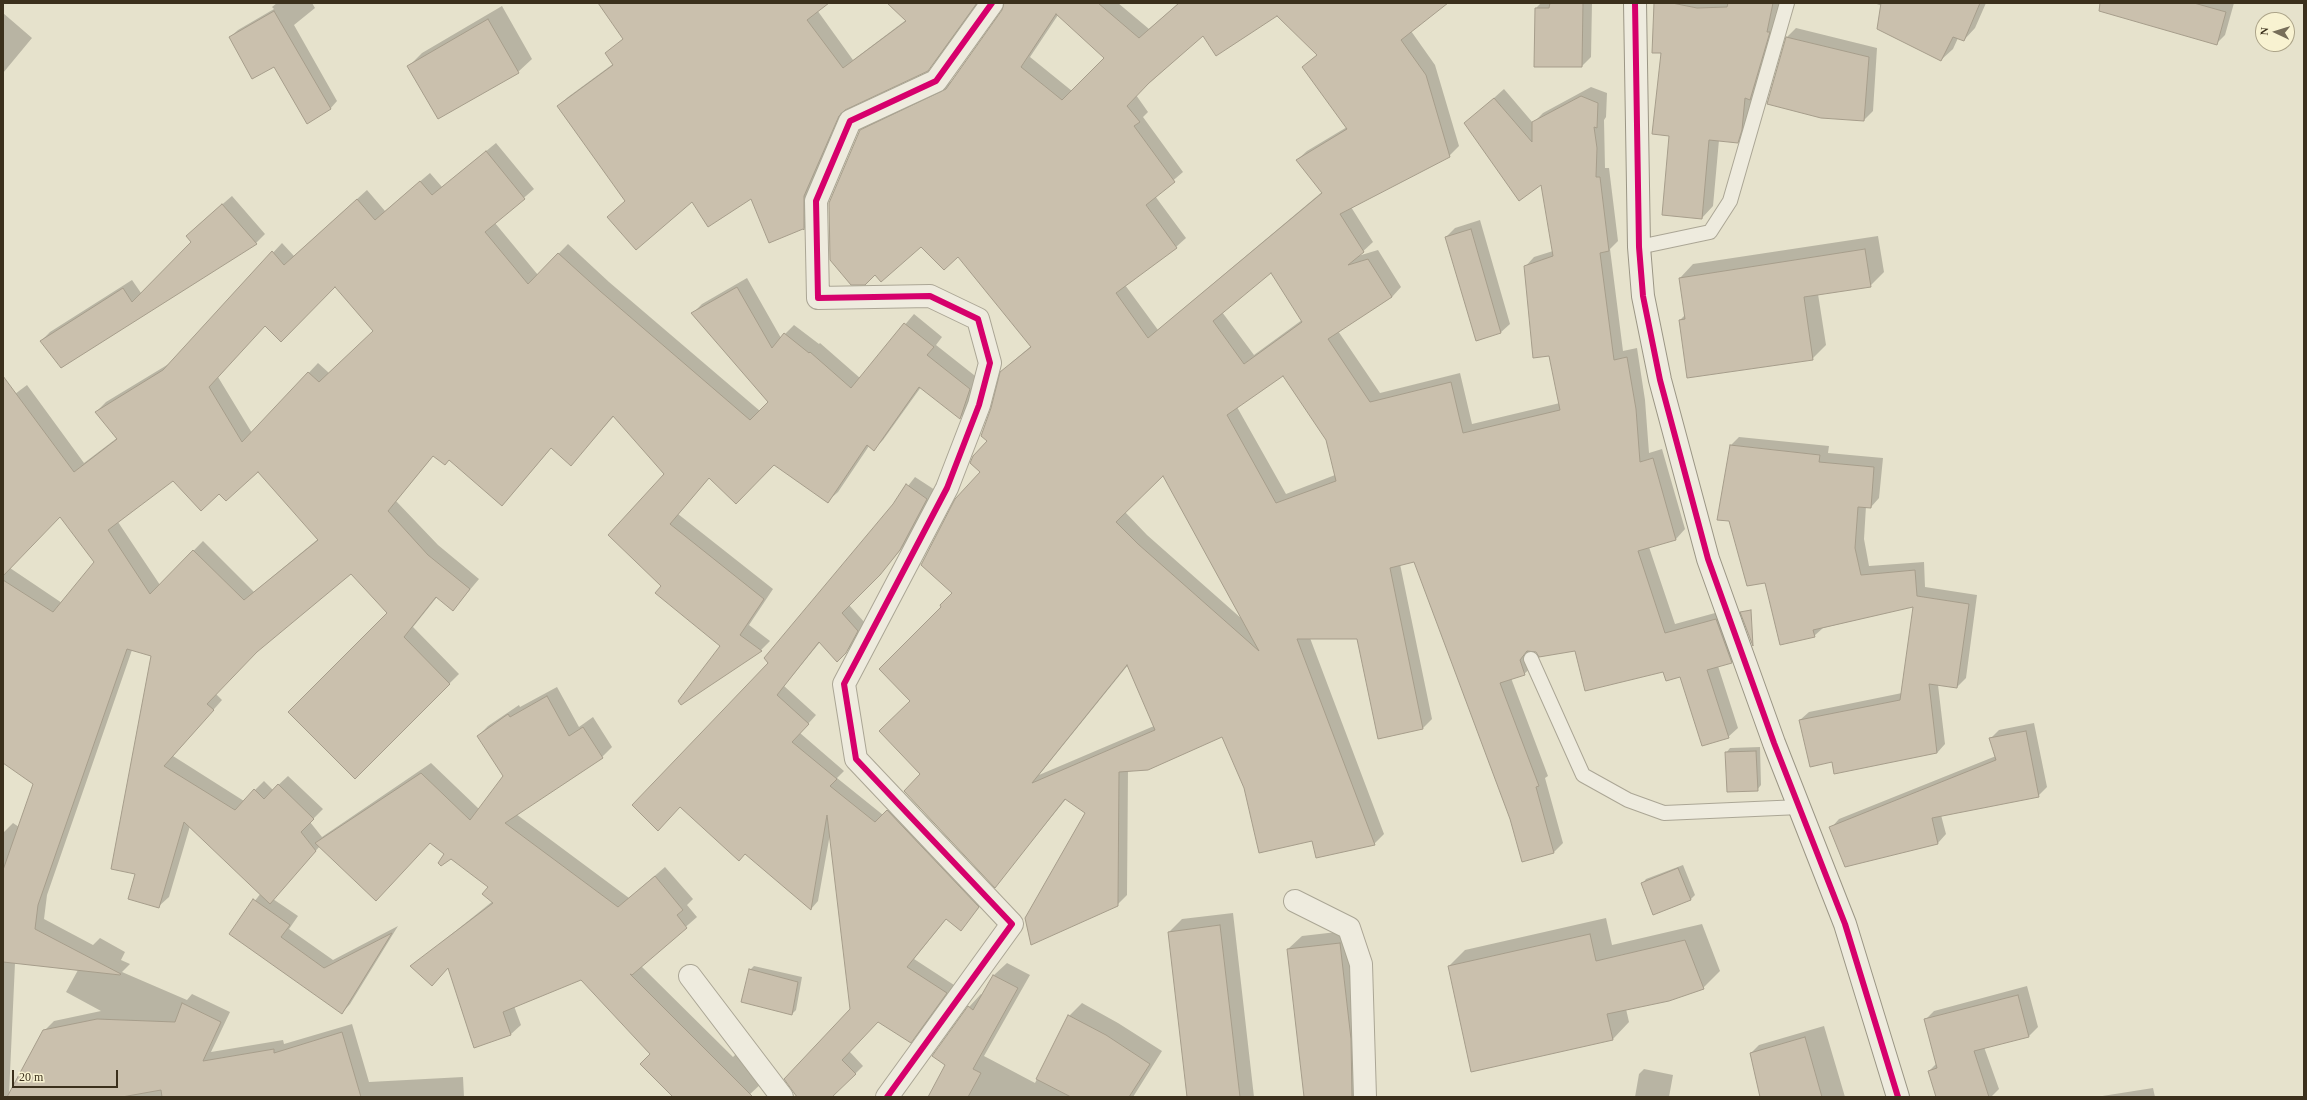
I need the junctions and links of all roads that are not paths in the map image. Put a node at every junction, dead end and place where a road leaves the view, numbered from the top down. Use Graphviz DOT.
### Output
graph roads {
  1 [pos="992,3"];
  2 [pos="1635,3"];
  3 [pos="1787,3"];
  4 [pos="1639,247"];
  5 [pos="1531,659"];
  6 [pos="1800,807"];
  7 [pos="1295,901"];
  8 [pos="690,976"];
  9 [pos="782,1097"];
  10 [pos="887,1097"];
  11 [pos="1365,1097"];
  12 [pos="1898,1097"];
  1 -- 10 [label="street"];
  2 -- 4 [label="street"];
  3 -- 4 [label="lane"];
  4 -- 6 [label="street"];
  5 -- 6 [label="lane"];
  6 -- 12 [label="street"];
  7 -- 11 [label="street"];
  8 -- 9 [label="street"];
}
